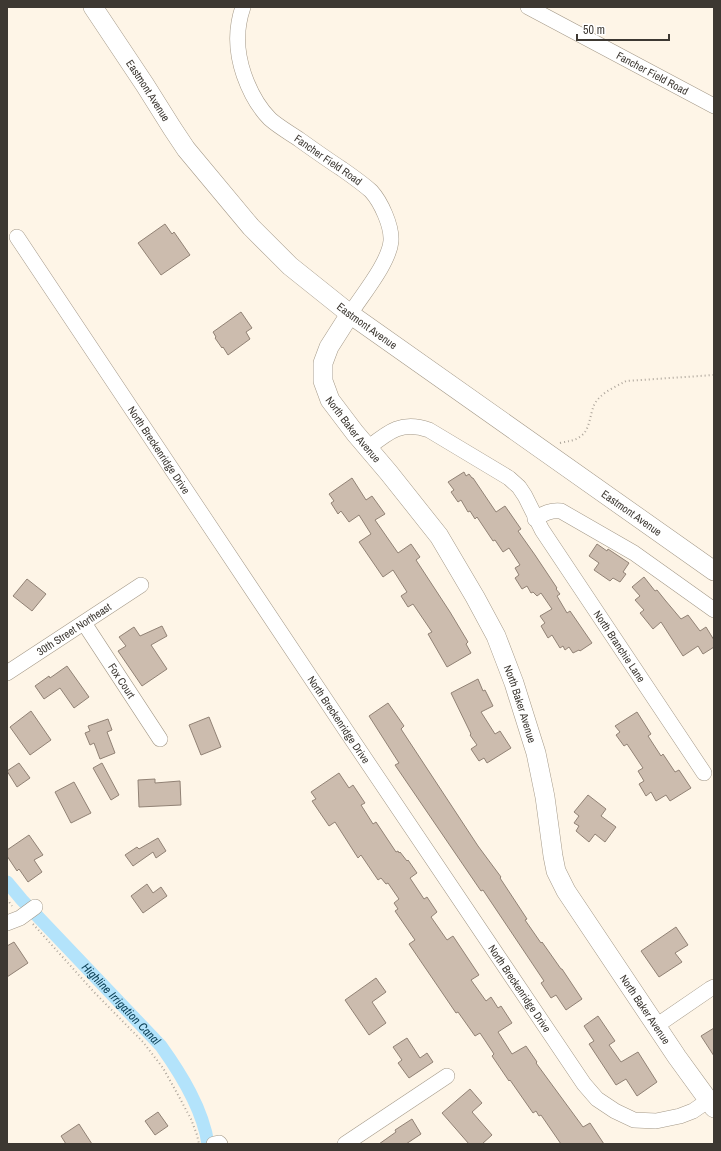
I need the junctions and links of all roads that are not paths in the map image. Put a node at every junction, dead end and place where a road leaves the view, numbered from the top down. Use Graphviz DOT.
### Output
graph roads {
  1 [pos="93,7"];
  2 [pos="243,7"];
  3 [pos="528,7"];
  4 [pos="714,106"];
  5 [pos="17,237"];
  6 [pos="350,314"];
  7 [pos="368,448"];
  8 [pos="535,518"];
  9 [pos="714,571"];
  10 [pos="141,585"];
  11 [pos="714,610"];
  12 [pos="84,623"];
  13 [pos="7,673"];
  14 [pos="160,740"];
  15 [pos="704,773"];
  16 [pos="35,906"];
  17 [pos="14,921"];
  18 [pos="714,988"];
  19 [pos="656,1026"];
  20 [pos="447,1076"];
  21 [pos="711,1104"];
  22 [pos="214,1144"];
  23 [pos="220,1144"];
  24 [pos="345,1144"];
  1 -- 6 [label="main road, Eastmont Avenue"];
  2 -- 6 [label="street, Fancher Field Road"];
  3 -- 4 [label="street, Fancher Field Road"];
  5 -- 21 [label="street, North Breckenridge Drive"];
  6 -- 7 [label="main road, North Baker Avenue"];
  6 -- 9 [label="main road, Eastmont Avenue"];
  7 -- 8 [label="street, North Branchie Lane"];
  7 -- 19 [label="main road, North Baker Avenue"];
  8 -- 11 [label="street"];
  8 -- 15 [label="street, North Branchie Lane"];
  10 -- 12 [label="street, 30th Street Northeast"];
  12 -- 13 [label="street, 30th Street Northeast"];
  12 -- 14 [label="street, Fox Court"];
  16 -- 17 [label="street"];
  18 -- 19 [label="street"];
  19 -- 21 [label="main road, North Baker Avenue"];
  20 -- 24 [label="street"];
  22 -- 23 [label="street"];
}
